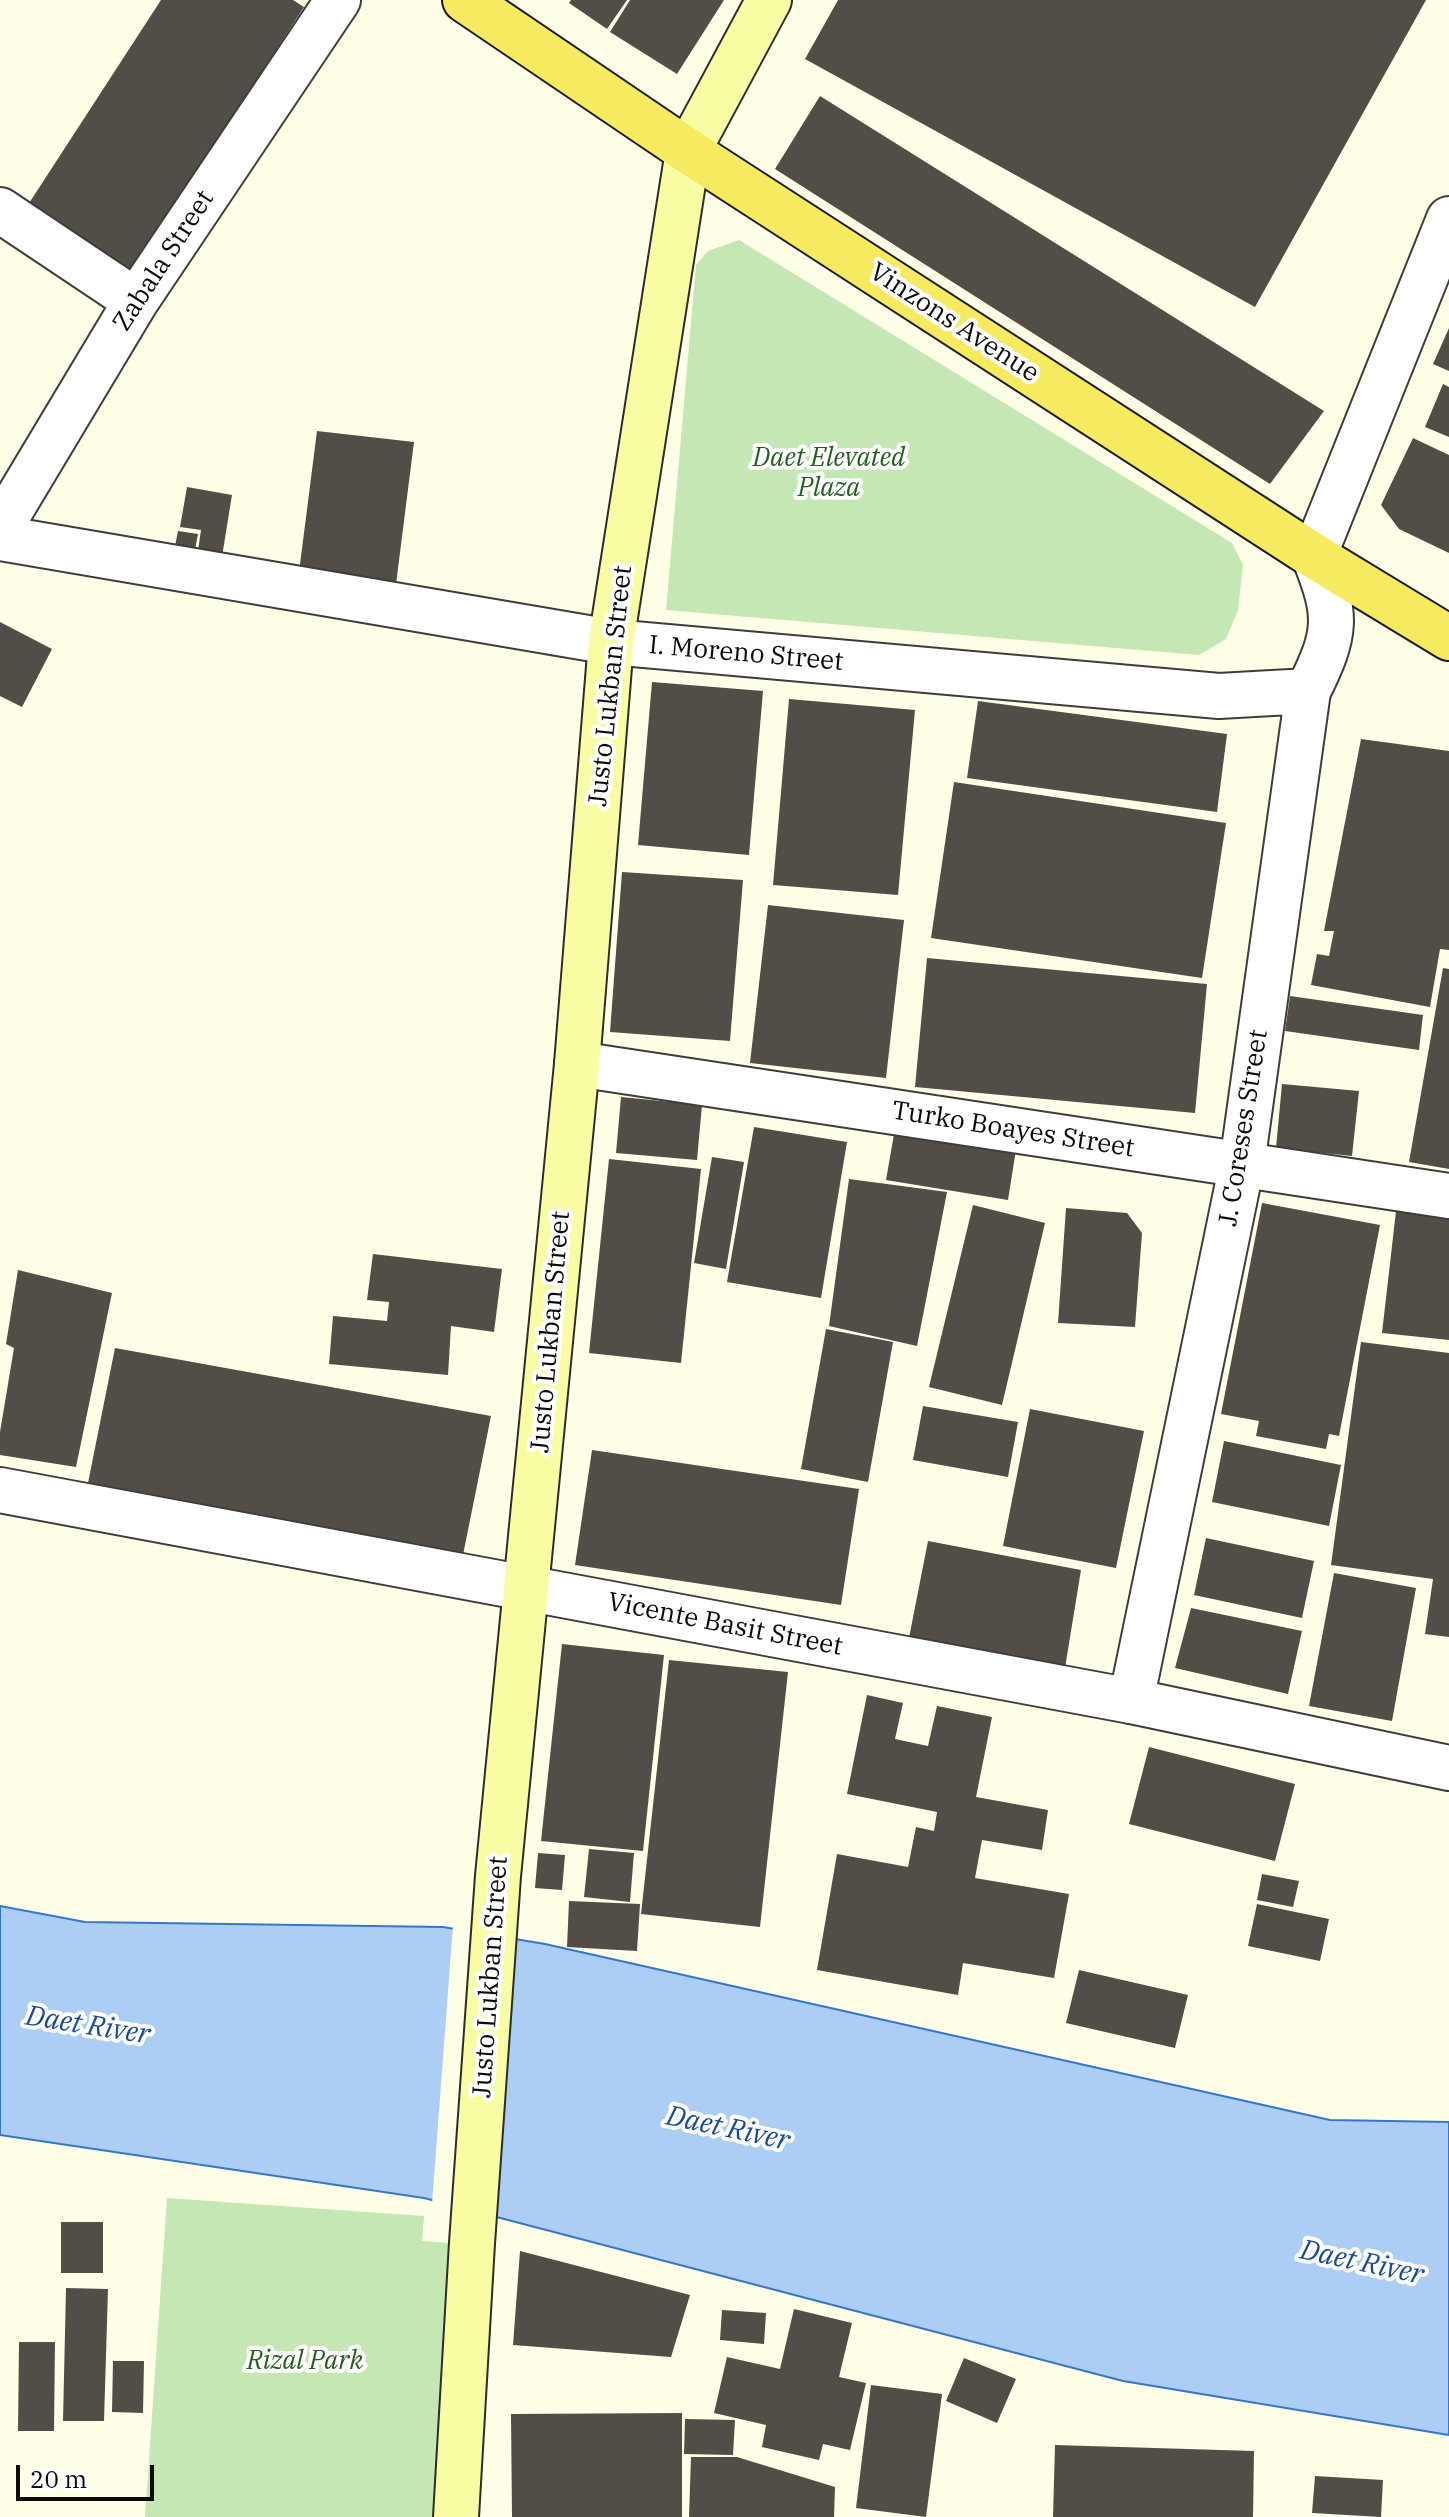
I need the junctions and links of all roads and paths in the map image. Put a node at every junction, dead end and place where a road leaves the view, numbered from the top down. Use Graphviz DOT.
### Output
graph roads {
  1 [pos="338,0"];
  2 [pos="465,0"];
  3 [pos="769,0"];
  4 [pos="688,151"];
  5 [pos="0,210"];
  6 [pos="1449,219"];
  7 [pos="136,301"];
  8 [pos="0,528"];
  9 [pos="0,538"];
  10 [pos="1314,556"];
  11 [pos="1449,638"];
  12 [pos="611,642"];
  13 [pos="1308,691"];
  14 [pos="577,1064"];
  15 [pos="1242,1164"];
  16 [pos="1449,1196"];
  17 [pos="0,1490"];
  18 [pos="526,1588"];
  19 [pos="1131,1701"];
  20 [pos="1449,1768"];
  21 [pos="456,2517"];
  1 -- 7 [label="street, Zabala Street"];
  2 -- 4 [label="main road, Vinzons Avenue"];
  3 -- 4 [label="main road, Justo Lukban Street"];
  4 -- 10 [label="main road, Vinzons Avenue"];
  4 -- 12 [label="main road, Justo Lukban Street"];
  5 -- 7 [label="street"];
  6 -- 10 [label="street"];
  7 -- 8 [label="street, Zabala Street"];
  9 -- 12 [label="street, I. Moreno Street"];
  10 -- 11 [label="main road, Vinzons Avenue"];
  10 -- 13 [label="street, J. Coreses Street"];
  12 -- 13 [label="street, I. Moreno Street"];
  12 -- 14 [label="main road, Justo Lukban Street"];
  13 -- 15 [label="street, J. Coreses Street"];
  14 -- 15 [label="street, Turko Boayes Street"];
  14 -- 18 [label="main road, Justo Lukban Street"];
  15 -- 16 [label="street, Turko Boayes Street"];
  15 -- 19 [label="street, J. Coreses Street"];
  17 -- 18 [label="street, Vicente Basit Street"];
  18 -- 19 [label="street, Vicente Basit Street"];
  18 -- 21 [label="main road, Justo Lukban Street"];
  19 -- 20 [label="street, Vicente Basit Street"];
}
